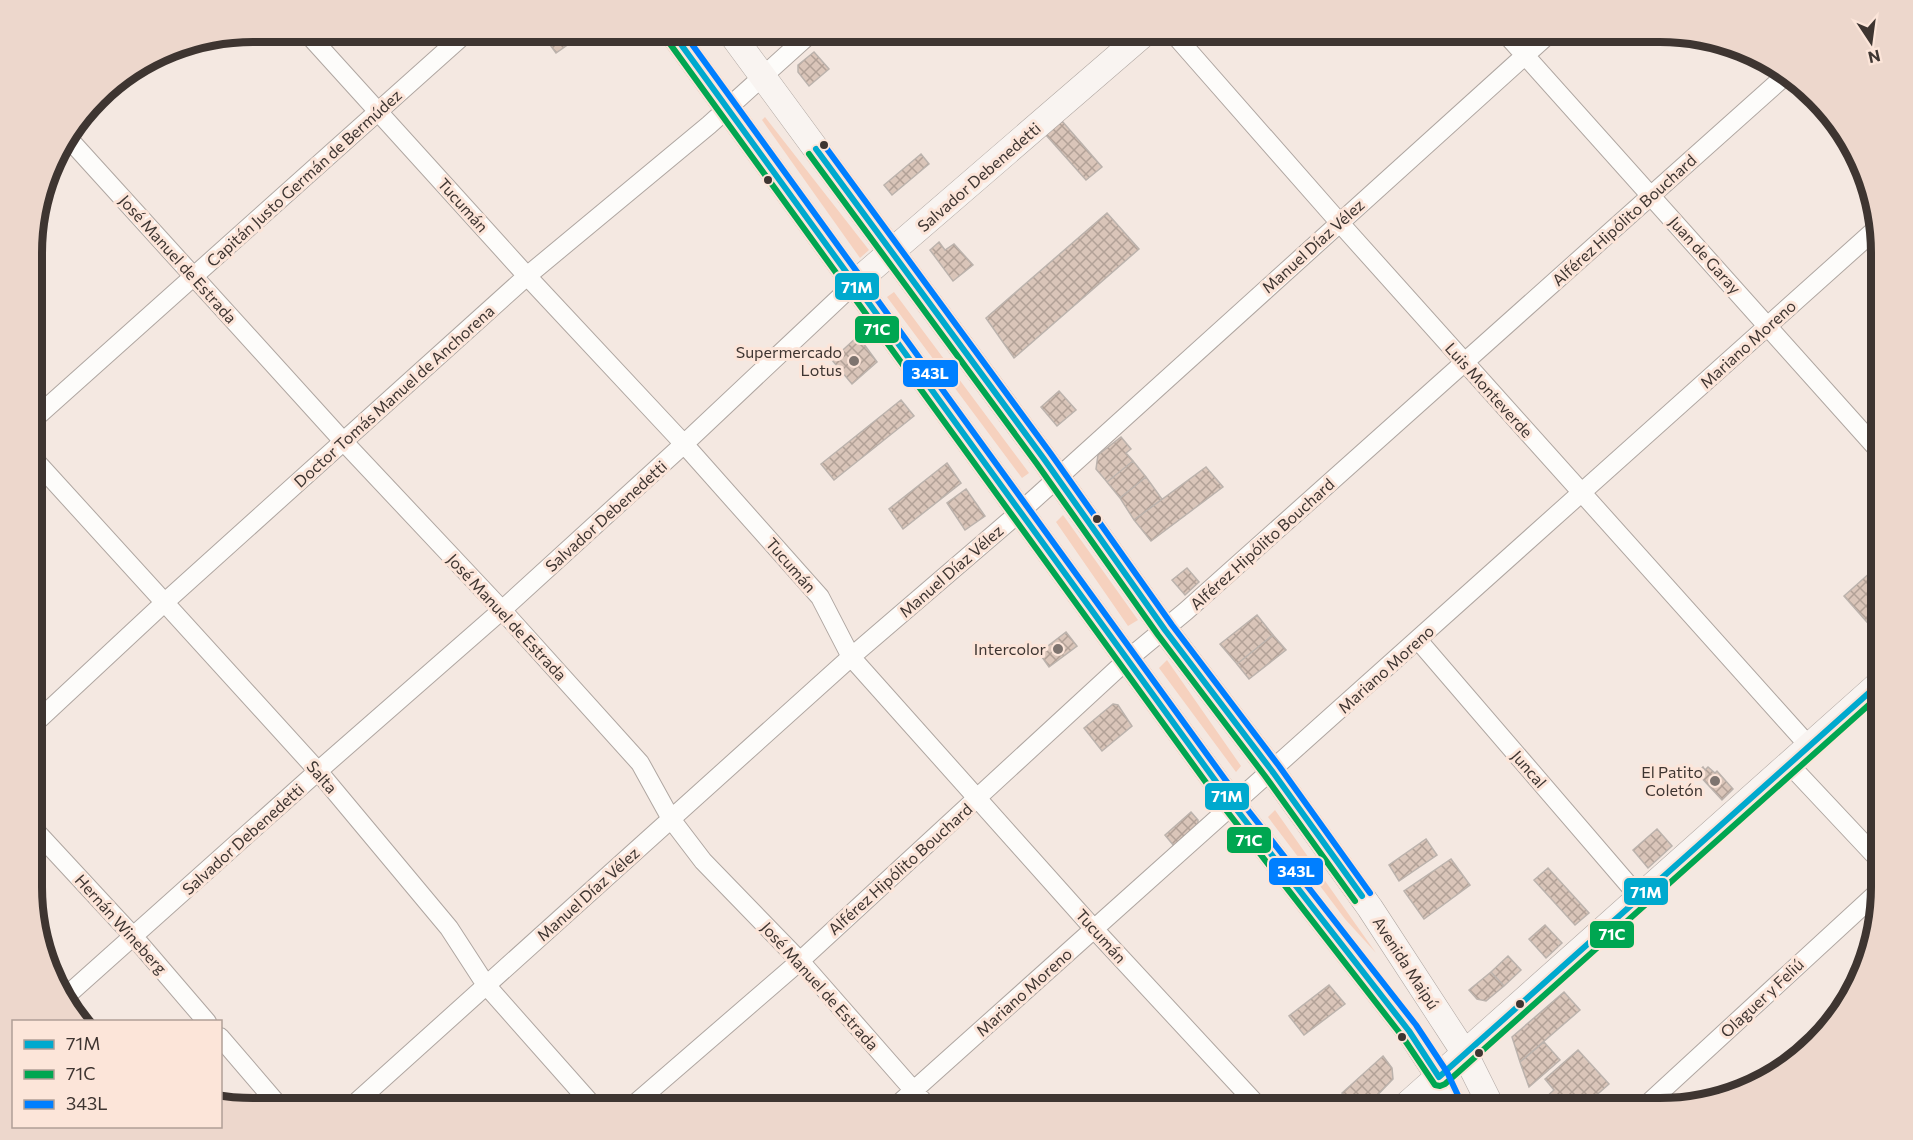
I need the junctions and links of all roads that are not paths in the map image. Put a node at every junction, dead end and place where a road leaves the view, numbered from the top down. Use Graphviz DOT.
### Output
graph roads {
  1 [pos="315,42"];
  2 [pos="456,42"];
  3 [pos="680,42"];
  4 [pos="737,42"];
  5 [pos="801,42"];
  6 [pos="1134,42"];
  7 [pos="1181,42"];
  8 [pos="1513,42"];
  9 [pos="1540,42"];
  10 [pos="1525,55"];
  11 [pos="762,77"];
  12 [pos="1780,80"];
  13 [pos="729,108"];
  14 [pos="379,112"];
  15 [pos="73,144"];
  16 [pos="1652,196"];
  17 [pos="1339,222"];
  18 [pos="1870,234"];
  19 [pos="892,252"];
  20 [pos="527,276"];
  21 [pos="194,277"];
  22 [pos="854,284"];
  23 [pos="1768,326"];
  24 [pos="1465,363"];
  25 [pos="42,412"];
  26 [pos="343,441"];
  27 [pos="1871,442"];
  28 [pos="684,444"];
  29 [pos="42,468"];
  30 [pos="1057,477"];
  31 [pos="1582,493"];
  32 [pos="1021,511"];
  33 [pos="164,603"];
  34 [pos="502,610"];
  35 [pos="1165,630"];
  36 [pos="1418,640"];
  37 [pos="851,657"];
  38 [pos="1128,659"];
  39 [pos="1871,691"];
  40 [pos="42,717"];
  41 [pos="1809,746"];
  42 [pos="1789,764"];
  43 [pos="318,771"];
  44 [pos="1272,771"];
  45 [pos="978,799"];
  46 [pos="1233,805"];
  47 [pos="671,819"];
  48 [pos="42,838"];
  49 [pos="1871,851"];
  50 [pos="1640,898"];
  51 [pos="1871,898"];
  52 [pos="1094,929"];
  53 [pos="134,937"];
  54 [pos="800,961"];
  55 [pos="486,985"];
  56 [pos="70,992"];
  57 [pos="205,1020"];
  58 [pos="222,1039"];
  59 [pos="1464,1053"];
  60 [pos="1439,1077"];
  61 [pos="914,1091"];
  62 [pos="272,1098"];
  63 [pos="361,1098"];
  64 [pos="586,1098"];
  65 [pos="642,1098"];
  66 [pos="906,1098"];
  67 [pos="920,1098"];
  68 [pos="1251,1098"];
  69 [pos="1415,1098"];
  70 [pos="1449,1098"];
  71 [pos="1487,1098"];
  72 [pos="1654,1098"];
  1 -- 14 [label="street, Tucumán"];
  2 -- 14 [label="street, Capitán Justo Germán de Bermúdez"];
  3 -- 13 [label="main road"];
  4 -- 11 [label="main road, Avenida Maipú"];
  5 -- 11 [label="street, Doctor Tomás Manuel de Anchorena"];
  6 -- 19 [label="main road, Salvador Debenedetti"];
  7 -- 17 [label="street, Luis Monteverde"];
  8 -- 10 [label="street, Juan de Garay"];
  9 -- 10 [label="street, Manuel Díaz Vélez"];
  10 -- 16 [label="street, Juan de Garay"];
  10 -- 17 [label="street, Manuel Díaz Vélez"];
  11 -- 13 [label="street, Doctor Tomás Manuel de Anchorena"];
  11 -- 19 [label="main road, Avenida Maipú"];
  12 -- 16 [label="street, Alférez Hipólito Bouchard"];
  13 -- 20 [label="street, Doctor Tomás Manuel de Anchorena"];
  13 -- 22 [label="main road"];
  14 -- 20 [label="street, Tucumán"];
  14 -- 21 [label="street, Capitán Justo Germán de Bermúdez"];
  15 -- 21 [label="street, José Manuel de Estrada"];
  16 -- 23 [label="street, Juan de Garay"];
  16 -- 24 [label="street, Alférez Hipólito Bouchard"];
  17 -- 24 [label="street, Luis Monteverde"];
  17 -- 30 [label="street, Manuel Díaz Vélez"];
  18 -- 23 [label="street, Mariano Moreno"];
  19 -- 22 [label="main road, Salvador Debenedetti"];
  19 -- 30 [label="main road, Avenida Maipú"];
  20 -- 26 [label="street, Doctor Tomás Manuel de Anchorena"];
  20 -- 28 [label="street, Tucumán"];
  21 -- 25 [label="street, Capitán Justo Germán de Bermúdez"];
  21 -- 26 [label="street, José Manuel de Estrada"];
  22 -- 28 [label="street, Salvador Debenedetti"];
  22 -- 32 [label="main road"];
  23 -- 27 [label="street, Juan de Garay"];
  23 -- 31 [label="street, Mariano Moreno"];
  24 -- 31 [label="street, Luis Monteverde"];
  24 -- 35 [label="street, Alférez Hipólito Bouchard"];
  26 -- 33 [label="street, Doctor Tomás Manuel de Anchorena"];
  26 -- 34 [label="street, José Manuel de Estrada"];
  28 -- 34 [label="street, Salvador Debenedetti"];
  28 -- 37 [label="street, Tucumán"];
  29 -- 33 [label="street, Salta"];
  30 -- 32 [label="street, Manuel Díaz Vélez"];
  30 -- 35 [label="main road, Avenida Maipú"];
  31 -- 36 [label="street, Mariano Moreno"];
  31 -- 41 [label="street, Luis Monteverde"];
  32 -- 37 [label="street, Manuel Díaz Vélez"];
  32 -- 38 [label="main road"];
  33 -- 40 [label="street, Doctor Tomás Manuel de Anchorena"];
  33 -- 43 [label="street, Salta"];
  34 -- 43 [label="street, Salvador Debenedetti"];
  34 -- 47 [label="street, José Manuel de Estrada"];
  35 -- 38 [label="street, Alférez Hipólito Bouchard"];
  35 -- 44 [label="main road, Avenida Maipú"];
  36 -- 44 [label="street, Mariano Moreno"];
  36 -- 50 [label="street, Juncal"];
  37 -- 45 [label="street, Tucumán"];
  37 -- 47 [label="street, Manuel Díaz Vélez"];
  38 -- 45 [label="street, Alférez Hipólito Bouchard"];
  38 -- 46 [label="main road"];
  39 -- 41 [label="main road"];
  41 -- 42 [label="main road"];
  42 -- 49 [label="street"];
  42 -- 50 [label="main road"];
  43 -- 53 [label="street, Salvador Debenedetti"];
  43 -- 55 [label="street, Salta"];
  44 -- 46 [label="street, Mariano Moreno"];
  44 -- 59 [label="main road, Avenida Maipú"];
  45 -- 52 [label="street, Tucumán"];
  45 -- 54 [label="street, Alférez Hipólito Bouchard"];
  46 -- 52 [label="street, Mariano Moreno"];
  46 -- 60 [label="main road"];
  47 -- 54 [label="street, José Manuel de Estrada"];
  47 -- 55 [label="street, Manuel Díaz Vélez"];
  48 -- 53 [label="street, Hernán Wineberg"];
  50 -- 59 [label="main road"];
  51 -- 72 [label="street, Olaguer y Feliú"];
  52 -- 61 [label="street, Mariano Moreno"];
  52 -- 68 [label="street, Tucumán"];
  53 -- 56 [label="street, Salvador Debenedetti"];
  53 -- 57 [label="street, Hernán Wineberg"];
  54 -- 61 [label="street, José Manuel de Estrada"];
  54 -- 65 [label="street, Alférez Hipólito Bouchard"];
  55 -- 63 [label="street, Manuel Díaz Vélez"];
  55 -- 64 [label="street, Salta"];
  58 -- 62 [label="street"];
  59 -- 60 [label="main road"];
  59 -- 71 [label="main road, Avenida Maipú"];
  60 -- 69 [label="main road"];
  60 -- 70 [label="main road"];
  61 -- 66 [label="street, Mariano Moreno"];
  61 -- 67 [label="street, José Manuel de Estrada"];
}
